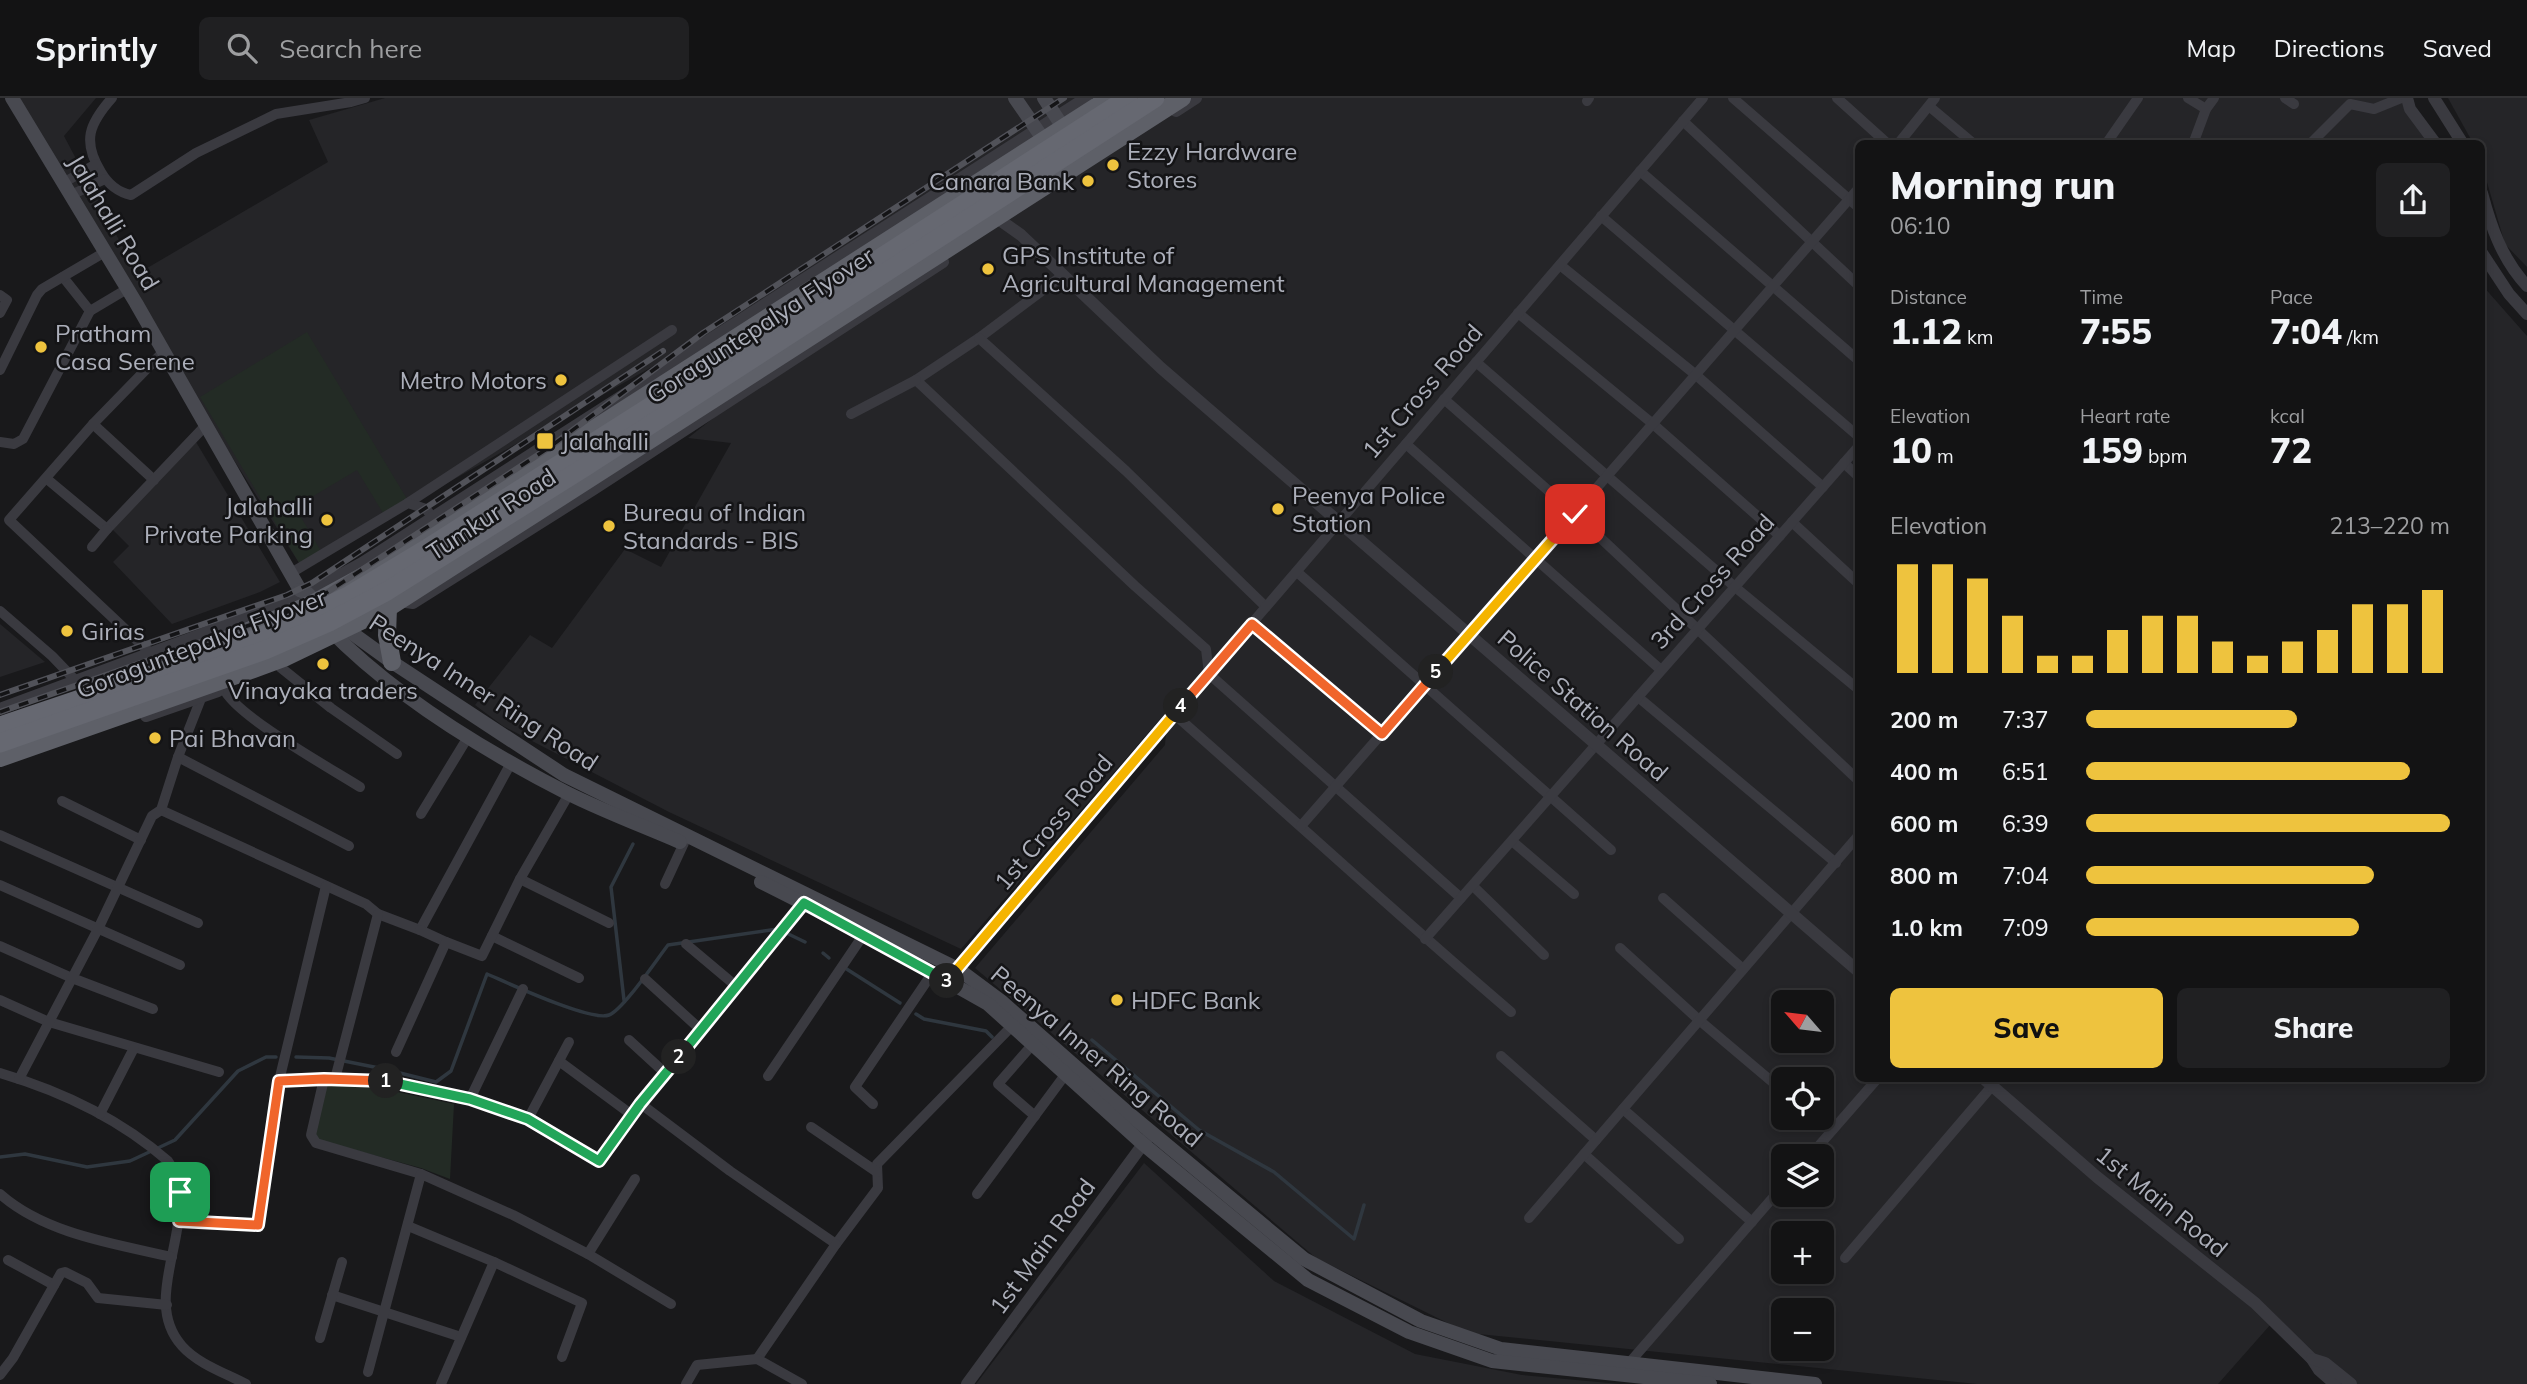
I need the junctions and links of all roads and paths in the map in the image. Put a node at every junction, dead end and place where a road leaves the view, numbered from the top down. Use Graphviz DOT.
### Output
graph roads {
  1 [pos="12,98"];
  2 [pos="112,98"];
  3 [pos="365,98"];
  4 [pos="1015,98"];
  5 [pos="1044,98"];
  6 [pos="1086,98"];
  7 [pos="1110,98"];
  8 [pos="1128,98"];
  9 [pos="1155,98"];
  10 [pos="1182,98"];
  11 [pos="1196,98"];
  12 [pos="1703,98"];
  13 [pos="1733,98"];
  14 [pos="1837,98"];
  15 [pos="2138,98"];
  16 [pos="2188,98"];
  17 [pos="2214,98"];
  18 [pos="2401,98"];
  19 [pos="2407,98"];
  20 [pos="2434,98"];
  21 [pos="1933,103"];
  22 [pos="2206,109"];
  23 [pos="1683,121"];
  24 [pos="1060,122"];
  25 [pos="1041,135"];
  26 [pos="1884,140"];
  27 [pos="1901,140"];
  28 [pos="1970,140"];
  29 [pos="2109,140"];
  30 [pos="2194,140"];
  31 [pos="2314,140"];
  32 [pos="2433,140"];
  33 [pos="2460,140"];
  34 [pos="1083,162"];
  35 [pos="96,164"];
  36 [pos="1640,171"];
  37 [pos="1065,174"];
  38 [pos="105,179"];
  39 [pos="975,184"];
  40 [pos="67,189"];
  41 [pos="1854,203"];
  42 [pos="2485,205"];
  43 [pos="1601,216"];
  44 [pos="1000,220"];
  45 [pos="1812,242"];
  46 [pos="105,252"];
  47 [pos="2485,258"];
  48 [pos="1560,265"];
  49 [pos="1063,275"];
  50 [pos="63,277"];
  51 [pos="1855,282"];
  52 [pos="2527,286"];
  53 [pos="1773,287"];
  54 [pos="127,289"];
  55 [pos="0,295"];
  56 [pos="90,311"];
  57 [pos="0,313"];
  58 [pos="1518,313"];
  59 [pos="2527,314"];
  60 [pos="673,330"];
  61 [pos="1734,332"];
  62 [pos="979,338"];
  63 [pos="163,351"];
  64 [pos="1855,357"];
  65 [pos="1476,362"];
  66 [pos="0,370"];
  67 [pos="1696,375"];
  68 [pos="916,380"];
  69 [pos="1444,399"];
  70 [pos="851,414"];
  71 [pos="93,424"];
  72 [pos="1653,424"];
  73 [pos="206,425"];
  74 [pos="1855,433"];
  75 [pos="0,442"];
  76 [pos="1406,444"];
  77 [pos="1855,450"];
  78 [pos="1844,463"];
  79 [pos="1855,473"];
  80 [pos="1607,477"];
  81 [pos="47,479"];
  82 [pos="154,480"];
  83 [pos="1823,487"];
  84 [pos="408,503"];
  85 [pos="1575,514"];
  86 [pos="4,516"];
  87 [pos="433,518"];
  88 [pos="1339,522"];
  89 [pos="1792,522"];
  90 [pos="107,529"];
  91 [pos="1780,536"];
  92 [pos="92,547"];
  93 [pos="1536,558"];
  94 [pos="1297,572"];
  95 [pos="291,573"];
  96 [pos="1855,580"];
  97 [pos="1735,587"];
  98 [pos="306,597"];
  99 [pos="393,605"];
  100 [pos="1266,607"];
  101 [pos="0,611"];
  102 [pos="1252,624"];
  103 [pos="1698,629"];
  104 [pos="340,632"];
  105 [pos="1469,634"];
  106 [pos="317,642"];
  107 [pos="156,658"];
  108 [pos="392,663"];
  109 [pos="280,667"];
  110 [pos="1661,670"];
  111 [pos="1209,674"];
  112 [pos="76,681"];
  113 [pos="1426,684"];
  114 [pos="1855,687"];
  115 [pos="223,689"];
  116 [pos="202,696"];
  117 [pos="1638,697"];
  118 [pos="0,709"];
  119 [pos="1174,714"];
  120 [pos="0,720"];
  121 [pos="0,726"];
  122 [pos="1382,734"];
  123 [pos="468,737"];
  124 [pos="0,744"];
  125 [pos="1597,744"];
  126 [pos="397,754"];
  127 [pos="178,757"];
  128 [pos="0,758"];
  129 [pos="511,763"];
  130 [pos="0,766"];
  131 [pos="1855,777"];
  132 [pos="360,787"];
  133 [pos="1336,787"];
  134 [pos="569,794"];
  135 [pos="1552,796"];
  136 [pos="62,801"];
  137 [pos="161,810"];
  138 [pos="421,814"];
  139 [pos="1301,826"];
  140 [pos="0,835"];
  141 [pos="141,840"];
  142 [pos="1855,840"];
  143 [pos="1512,841"];
  144 [pos="684,843"];
  145 [pos="349,846"];
  146 [pos="1611,850"];
  147 [pos="1836,863"];
  148 [pos="520,879"];
  149 [pos="665,884"];
  150 [pos="0,885"];
  151 [pos="326,886"];
  152 [pos="1472,886"];
  153 [pos="118,887"];
  154 [pos="1574,894"];
  155 [pos="1461,898"];
  156 [pos="1663,898"];
  157 [pos="804,903"];
  158 [pos="1791,912"];
  159 [pos="378,914"];
  160 [pos="198,923"];
  161 [pos="609,923"];
  162 [pos="97,929"];
  163 [pos="420,930"];
  164 [pos="864,934"];
  165 [pos="492,936"];
  166 [pos="1425,939"];
  167 [pos="446,942"];
  168 [pos="686,944"];
  169 [pos="0,946"];
  170 [pos="1620,948"];
  171 [pos="1544,955"];
  172 [pos="180,965"];
  173 [pos="1855,968"];
  174 [pos="1743,969"];
  175 [pos="958,970"];
  176 [pos="933,972"];
  177 [pos="72,978"];
  178 [pos="579,978"];
  179 [pos="645,979"];
  180 [pos="948,981"];
  181 [pos="736,986"];
  182 [pos="523,989"];
  183 [pos="0,1000"];
  184 [pos="153,1009"];
  185 [pos="1511,1012"];
  186 [pos="1699,1020"];
  187 [pos="49,1022"];
  188 [pos="1013,1025"];
  189 [pos="701,1030"];
  190 [pos="629,1040"];
  191 [pos="569,1042"];
  192 [pos="1033,1044"];
  193 [pos="134,1048"];
  194 [pos="396,1052"];
  195 [pos="1501,1056"];
  196 [pos="559,1061"];
  197 [pos="219,1072"];
  198 [pos="0,1073"];
  199 [pos="665,1073"];
  200 [pos="1065,1075"];
  201 [pos="768,1076"];
  202 [pos="19,1079"];
  203 [pos="329,1079"];
  204 [pos="279,1081"];
  205 [pos="1771,1081"];
  206 [pos="1874,1082"];
  207 [pos="1987,1082"];
  208 [pos="470,1099"];
  209 [pos="640,1104"];
  210 [pos="873,1104"];
  211 [pos="1623,1109"];
  212 [pos="100,1114"];
  213 [pos="632,1115"];
  214 [pos="1035,1116"];
  215 [pos="528,1119"];
  216 [pos="811,1127"];
  217 [pos="1834,1128"];
  218 [pos="1832,1130"];
  219 [pos="1147,1138"];
  220 [pos="1596,1140"];
  221 [pos="1820,1144"];
  222 [pos="1584,1154"];
  223 [pos="877,1172"];
  224 [pos="421,1174"];
  225 [pos="635,1180"];
  226 [pos="0,1194"];
  227 [pos="977,1194"];
  228 [pos="1771,1200"];
  229 [pos="1529,1218"];
  230 [pos="179,1221"];
  231 [pos="1752,1222"];
  232 [pos="408,1226"];
  233 [pos="1679,1239"];
  234 [pos="836,1244"];
  235 [pos="588,1254"];
  236 [pos="172,1257"];
  237 [pos="1846,1258"];
  238 [pos="8,1260"];
  239 [pos="342,1262"];
  240 [pos="494,1262"];
  241 [pos="54,1285"];
  242 [pos="332,1295"];
  243 [pos="671,1304"];
  244 [pos="167,1305"];
  245 [pos="384,1311"];
  246 [pos="461,1337"];
  247 [pos="320,1338"];
  248 [pos="562,1357"];
  249 [pos="757,1359"];
  250 [pos="2312,1359"];
  251 [pos="1630,1362"];
  252 [pos="369,1372"];
  253 [pos="0,1375"];
  254 [pos="232,1381"];
  255 [pos="246,1384"];
  256 [pos="441,1384"];
  257 [pos="686,1384"];
  258 [pos="802,1384"];
  259 [pos="967,1384"];
  260 [pos="1710,1384"];
  261 [pos="1815,1384"];
  262 [pos="2334,1384"];
  263 [pos="2351,1384"];
  1 -- 40 [label="main road, Jalahalli Road"];
  2 -- 35 [label="street"];
  3 -- 38 [label="street"];
  4 -- 25 [label="main road"];
  5 -- 24 [label="main road"];
  6 -- 24 [label="street"];
  7 -- 24 [label="highway, Tumkur Road"];
  8 -- 121 [label="highway, Goraguntepalya Flyover, bridge"];
  9 -- 124 [label="highway, Goraguntepalya Flyover, bridge"];
  10 -- 34 [label="highway, Tumkur Road"];
  11 -- 44 [label="street"];
  12 -- 23 [label="street, 1st Cross Road"];
  13 -- 41 [label="street"];
  14 -- 26 [label="street"];
  15 -- 29 [label="street"];
  16 -- 22 [label="street"];
  17 -- 22 [label="street"];
  18 -- 31 [label="street"];
  19 -- 32 [label="street"];
  20 -- 33 [label="street"];
  21 -- 27 [label="street"];
  21 -- 28 [label="street"];
  22 -- 30 [label="street"];
  23 -- 36 [label="street, 1st Cross Road"];
  23 -- 45 [label="street"];
  24 -- 25 [label="highway, Tumkur Road"];
  24 -- 34 [label="main road"];
  25 -- 37 [label="main road"];
  25 -- 39 [label="highway, Tumkur Road"];
  25 -- 87 [label="street"];
  34 -- 37 [label="highway, Tumkur Road"];
  35 -- 38 [label="street"];
  35 -- 40 [label="street"];
  36 -- 43 [label="street, 1st Cross Road"];
  36 -- 53 [label="street"];
  37 -- 44 [label="highway, Tumkur Road"];
  38 -- 40 [label="street"];
  39 -- 44 [label="street, Police Station Road"];
  39 -- 98 [label="highway, Tumkur Road"];
  40 -- 46 [label="main road, Jalahalli Road"];
  41 -- 45 [label="street"];
  42 -- 52 [label="street"];
  43 -- 48 [label="street, 1st Cross Road"];
  43 -- 61 [label="street"];
  44 -- 49 [label="street, Police Station Road"];
  44 -- 99 [label="highway, Tumkur Road"];
  45 -- 51 [label="street"];
  45 -- 53 [label="street"];
  46 -- 50 [label="street"];
  46 -- 54 [label="main road, Jalahalli Road"];
  47 -- 59 [label="street"];
  48 -- 58 [label="street, 1st Cross Road"];
  48 -- 67 [label="street"];
  49 -- 62 [label="street"];
  49 -- 88 [label="street, Police Station Road"];
  50 -- 56 [label="street"];
  50 -- 66 [label="street"];
  53 -- 61 [label="street"];
  53 -- 64 [label="street"];
  54 -- 56 [label="street"];
  54 -- 63 [label="main road, Jalahalli Road"];
  55 -- 57 [label="street"];
  56 -- 75 [label="street"];
  58 -- 65 [label="street, 1st Cross Road"];
  58 -- 72 [label="street"];
  60 -- 84 [label="street"];
  61 -- 67 [label="street"];
  61 -- 74 [label="street"];
  62 -- 68 [label="street"];
  62 -- 100 [label="street"];
  63 -- 71 [label="street"];
  63 -- 73 [label="main road, Jalahalli Road"];
  65 -- 69 [label="street, 1st Cross Road"];
  65 -- 80 [label="street"];
  67 -- 72 [label="street"];
  67 -- 83 [label="street"];
  68 -- 70 [label="street"];
  68 -- 111 [label="street"];
  69 -- 76 [label="street, 1st Cross Road"];
  69 -- 85 [label="street"];
  71 -- 81 [label="street"];
  71 -- 82 [label="street"];
  72 -- 80 [label="street"];
  72 -- 91 [label="street"];
  73 -- 82 [label="street"];
  73 -- 95 [label="main road, Jalahalli Road"];
  76 -- 88 [label="street, 1st Cross Road"];
  76 -- 93 [label="street"];
  77 -- 78 [label="street, 3rd Cross Road"];
  78 -- 79 [label="street"];
  78 -- 83 [label="street, 3rd Cross Road"];
  80 -- 85 [label="street"];
  80 -- 97 [label="street"];
  81 -- 86 [label="street"];
  81 -- 90 [label="street"];
  82 -- 90 [label="street"];
  83 -- 89 [label="street, 3rd Cross Road"];
  84 -- 87 [label="street"];
  84 -- 95 [label="street"];
  85 -- 93 [label="street"];
  85 -- 103 [label="street"];
  86 -- 107 [label="street"];
  87 -- 98 [label="street"];
  88 -- 94 [label="street, 1st Cross Road"];
  88 -- 105 [label="street, Police Station Road"];
  89 -- 91 [label="street, 3rd Cross Road"];
  89 -- 96 [label="street"];
  90 -- 92 [label="street"];
  91 -- 97 [label="street, 3rd Cross Road"];
  93 -- 105 [label="street"];
  93 -- 110 [label="street"];
  94 -- 100 [label="street, 1st Cross Road"];
  94 -- 113 [label="street"];
  95 -- 98 [label="main road, Jalahalli Road"];
  97 -- 103 [label="street, 3rd Cross Road"];
  97 -- 114 [label="street"];
  98 -- 104 [label="main road, Jalahalli Road"];
  98 -- 107 [label="highway, Tumkur Road"];
  99 -- 104 [label="highway, Tumkur Road"];
  99 -- 108 [label="highway"];
  100 -- 102 [label="street, 1st Cross Road"];
  101 -- 112 [label="street"];
  102 -- 111 [label="street, 1st Cross Road"];
  102 -- 122 [label="street"];
  103 -- 110 [label="street, 3rd Cross Road"];
  103 -- 131 [label="street"];
  104 -- 106 [label="highway, Tumkur Road"];
  104 -- 108 [label="main road, Peenya Inner Ring Road"];
  104 -- 123 [label="main road, Peenya Inner Ring Road"];
  105 -- 113 [label="street"];
  105 -- 125 [label="street, Police Station Road"];
  106 -- 109 [label="street"];
  106 -- 128 [label="highway, Tumkur Road"];
  107 -- 112 [label="street"];
  107 -- 120 [label="highway, Tumkur Road"];
  108 -- 175 [label="main road, Peenya Inner Ring Road"];
  109 -- 115 [label="street"];
  109 -- 126 [label="street"];
  110 -- 117 [label="street, 3rd Cross Road"];
  111 -- 119 [label="street, 1st Cross Road"];
  111 -- 133 [label="street"];
  112 -- 118 [label="street"];
  113 -- 122 [label="street"];
  113 -- 135 [label="street"];
  115 -- 116 [label="street"];
  115 -- 132 [label="street"];
  116 -- 127 [label="street"];
  116 -- 130 [label="street"];
  117 -- 125 [label="street, 3rd Cross Road"];
  117 -- 147 [label="street"];
  119 -- 139 [label="street"];
  119 -- 175 [label="street, 1st Cross Road"];
  122 -- 133 [label="street"];
  123 -- 129 [label="main road, Peenya Inner Ring Road"];
  123 -- 138 [label="street"];
  125 -- 135 [label="street, 3rd Cross Road"];
  125 -- 158 [label="street, Police Station Road"];
  127 -- 137 [label="street"];
  127 -- 145 [label="street"];
  129 -- 134 [label="main road, Peenya Inner Ring Road"];
  129 -- 163 [label="street"];
  133 -- 139 [label="street"];
  133 -- 155 [label="street"];
  134 -- 144 [label="main road, Peenya Inner Ring Road"];
  134 -- 148 [label="street"];
  135 -- 143 [label="street, 3rd Cross Road"];
  135 -- 146 [label="street"];
  136 -- 141 [label="street"];
  137 -- 141 [label="street"];
  137 -- 151 [label="street"];
  139 -- 166 [label="street"];
  140 -- 153 [label="street"];
  141 -- 153 [label="street"];
  142 -- 147 [label="street"];
  143 -- 152 [label="street, 3rd Cross Road"];
  143 -- 154 [label="street"];
  144 -- 149 [label="street"];
  144 -- 157 [label="main road, Peenya Inner Ring Road"];
  147 -- 158 [label="street"];
  148 -- 161 [label="street"];
  148 -- 165 [label="street"];
  150 -- 162 [label="street"];
  151 -- 159 [label="street"];
  151 -- 204 [label="street"];
  152 -- 155 [label="street, 3rd Cross Road"];
  152 -- 171 [label="street"];
  153 -- 160 [label="street"];
  153 -- 162 [label="street"];
  155 -- 166 [label="street, 3rd Cross Road"];
  156 -- 174 [label="street"];
  157 -- 164 [label="main road, Peenya Inner Ring Road"];
  157 -- 181 [label="street"];
  158 -- 173 [label="street, Police Station Road"];
  158 -- 174 [label="street"];
  159 -- 163 [label="street"];
  159 -- 203 [label="street"];
  162 -- 172 [label="street"];
  162 -- 177 [label="street"];
  163 -- 167 [label="street"];
  164 -- 176 [label="main road, Peenya Inner Ring Road"];
  164 -- 201 [label="street"];
  165 -- 167 [label="street"];
  165 -- 178 [label="street"];
  166 -- 185 [label="street"];
  167 -- 194 [label="street"];
  168 -- 181 [label="street"];
  169 -- 177 [label="street"];
  170 -- 186 [label="street"];
  174 -- 186 [label="street"];
  175 -- 180 [label="street, 1st Cross Road"];
  175 -- 219 [label="main road, Peenya Inner Ring Road"];
  176 -- 180 [label="main road, Peenya Inner Ring Road"];
  176 -- 210 [label="street"];
  177 -- 184 [label="street"];
  177 -- 187 [label="street"];
  179 -- 189 [label="street"];
  180 -- 188 [label="main road, Peenya Inner Ring Road"];
  181 -- 189 [label="street"];
  182 -- 208 [label="street"];
  183 -- 187 [label="street"];
  186 -- 205 [label="street"];
  186 -- 211 [label="street"];
  187 -- 193 [label="street"];
  187 -- 202 [label="street"];
  188 -- 192 [label="main road, Peenya Inner Ring Road"];
  188 -- 223 [label="street"];
  189 -- 199 [label="street"];
  190 -- 199 [label="street"];
  191 -- 196 [label="street"];
  192 -- 200 [label="main road, Peenya Inner Ring Road"];
  192 -- 214 [label="street"];
  193 -- 197 [label="street"];
  193 -- 212 [label="street"];
  195 -- 220 [label="street"];
  196 -- 213 [label="street"];
  196 -- 215 [label="street"];
  198 -- 202 [label="street"];
  199 -- 209 [label="street"];
  200 -- 214 [label="street"];
  200 -- 219 [label="main road, Peenya Inner Ring Road"];
  202 -- 212 [label="street"];
  203 -- 204 [label="street"];
  203 -- 208 [label="street"];
  203 -- 224 [label="street"];
  204 -- 230 [label="street"];
  206 -- 217 [label="street"];
  207 -- 237 [label="street"];
  207 -- 250 [label="street, 1st Main Road"];
  208 -- 215 [label="street"];
  209 -- 213 [label="street"];
  209 -- 234 [label="street"];
  211 -- 220 [label="street"];
  211 -- 231 [label="street"];
  212 -- 230 [label="street"];
  213 -- 215 [label="street"];
  214 -- 227 [label="street"];
  216 -- 223 [label="street"];
  218 -- 221 [label="street"];
  219 -- 251 [label="main road, Peenya Inner Ring Road"];
  219 -- 259 [label="street, 1st Main Road"];
  219 -- 260 [label="main road, Peenya Inner Ring Road"];
  220 -- 222 [label="street"];
  222 -- 229 [label="street"];
  222 -- 233 [label="street"];
  223 -- 234 [label="street"];
  224 -- 232 [label="street"];
  224 -- 235 [label="street"];
  225 -- 235 [label="street"];
  226 -- 236 [label="street"];
  228 -- 231 [label="street"];
  230 -- 236 [label="street"];
  231 -- 251 [label="street"];
  232 -- 240 [label="street"];
  232 -- 245 [label="street"];
  234 -- 249 [label="street"];
  235 -- 243 [label="street"];
  236 -- 244 [label="street"];
  238 -- 241 [label="street"];
  239 -- 242 [label="street"];
  240 -- 246 [label="street"];
  240 -- 248 [label="street"];
  241 -- 244 [label="street"];
  241 -- 253 [label="street"];
  242 -- 245 [label="street"];
  242 -- 247 [label="street"];
  244 -- 254 [label="street"];
  245 -- 246 [label="street"];
  245 -- 252 [label="street"];
  246 -- 256 [label="street"];
  249 -- 257 [label="street"];
  249 -- 258 [label="street"];
  250 -- 262 [label="street, 1st Main Road"];
  250 -- 263 [label="street, 1st Main Road"];
  251 -- 261 [label="main road, Peenya Inner Ring Road"];
  254 -- 255 [label="street"];
}
